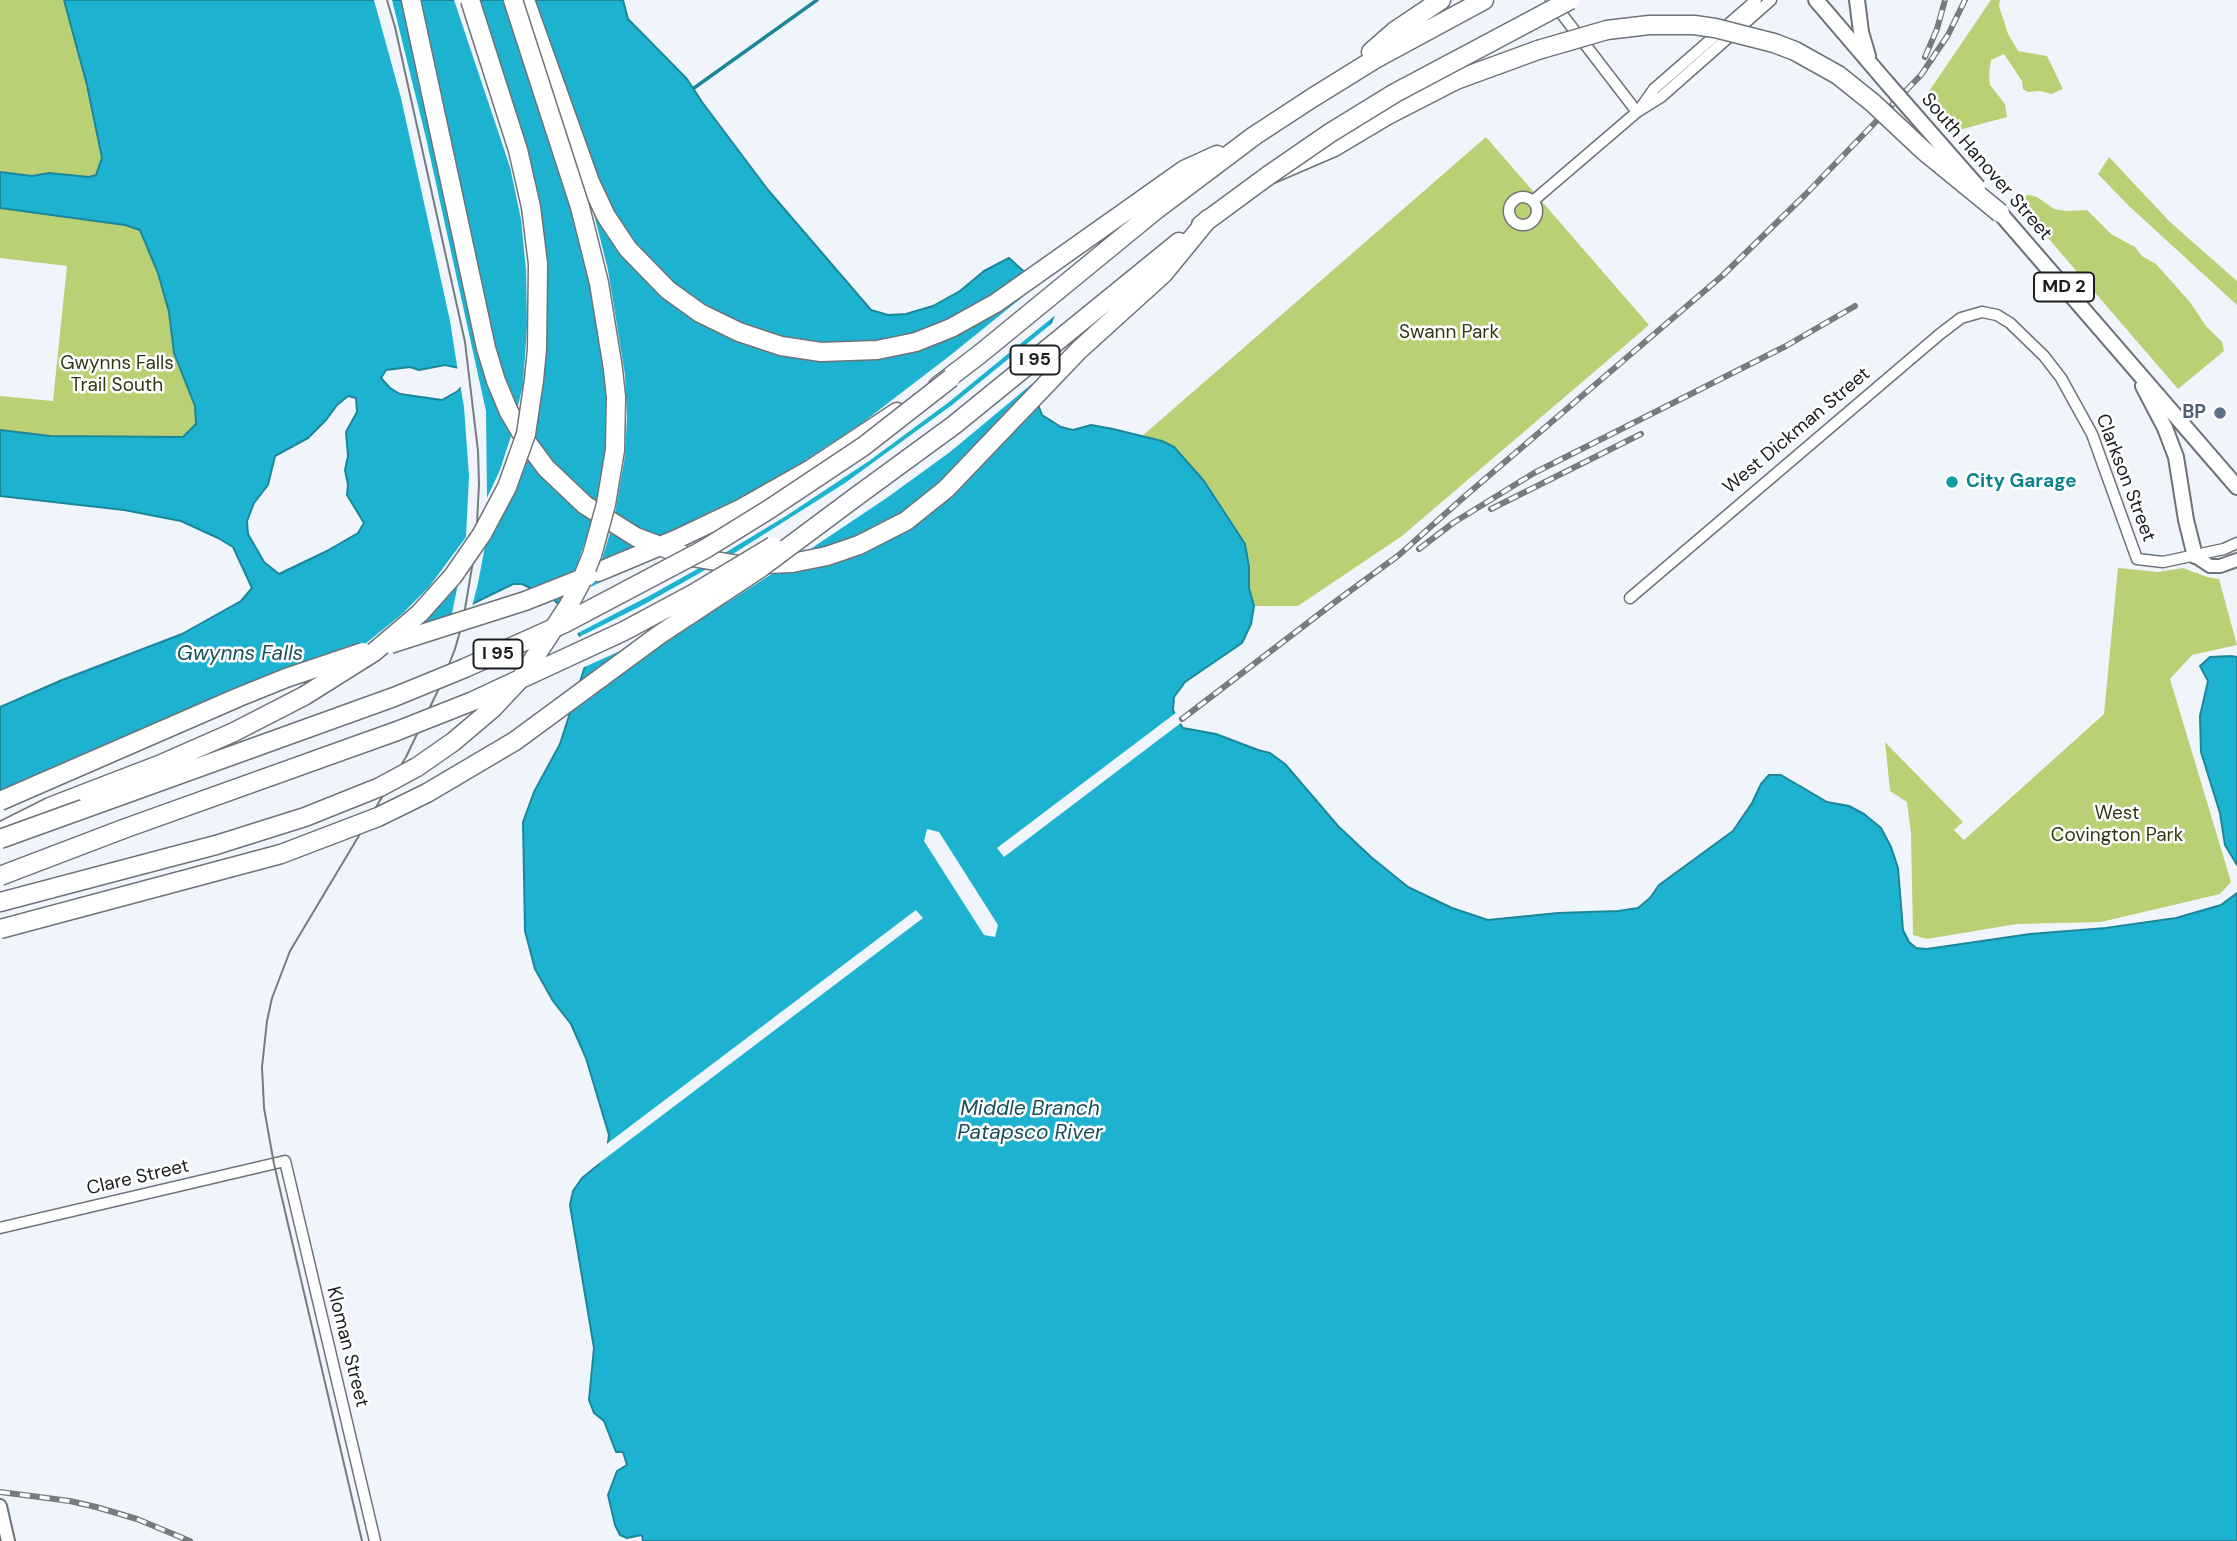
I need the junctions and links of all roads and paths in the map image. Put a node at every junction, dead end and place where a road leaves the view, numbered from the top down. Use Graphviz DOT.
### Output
graph roads {
  1 [pos="411,0"];
  2 [pos="470,0"];
  3 [pos="513,0"];
  4 [pos="524,0"];
  5 [pos="1441,0"];
  6 [pos="1484,0"];
  7 [pos="1551,0"];
  8 [pos="1570,0"];
  9 [pos="1756,0"];
  10 [pos="1771,0"];
  11 [pos="1816,0"];
  12 [pos="1857,0"];
  13 [pos="1871,64"];
  14 [pos="1342,79"];
  15 [pos="1637,112"];
  16 [pos="1255,136"];
  17 [pos="1269,175"];
  18 [pos="1534,201"];
  19 [pos="2000,213"];
  20 [pos="1209,219"];
  21 [pos="1997,314"];
  22 [pos="2128,360"];
  23 [pos="951,377"];
  24 [pos="2220,467"];
  25 [pos="2237,471"];
  26 [pos="2237,487"];
  27 [pos="857,496"];
  28 [pos="2237,543"];
  29 [pos="2195,556"];
  30 [pos="2237,560"];
  31 [pos="1630,598"];
  32 [pos="0,801"];
  33 [pos="0,832"];
  34 [pos="0,839"];
  35 [pos="0,876"];
  36 [pos="0,902"];
  37 [pos="0,929"];
  38 [pos="285,1161"];
  39 [pos="0,1228"];
  40 [pos="0,1506"];
  41 [pos="8,1541"];
  42 [pos="375,1541"];
  1 -- 20 [label="highway, bridge"];
  2 -- 33 [label="highway, bridge"];
  3 -- 36 [label="highway, bridge"];
  4 -- 16 [label="highway"];
  5 -- 14 [label="highway"];
  6 -- 14 [label="highway, I 95"];
  7 -- 15 [label="street"];
  8 -- 17 [label="highway, I 95, bridge"];
  9 -- 15 [label="street"];
  10 -- 15 [label="street"];
  11 -- 13 [label="main road, South Hanover Street / MD 2"];
  12 -- 13 [label="main road"];
  13 -- 19 [label="main road, South Hanover Street / MD 2, bridge"];
  14 -- 16 [label="highway, I 95"];
  15 -- 18 [label="street"];
  16 -- 23 [label="highway, I 95"];
  17 -- 19 [label="highway, bridge"];
  17 -- 20 [label="highway, I 95"];
  19 -- 22 [label="main road, South Hanover Street / MD 2"];
  20 -- 27 [label="highway, I 95"];
  21 -- 29 [label="street, Clarkson Street"];
  21 -- 31 [label="street, West Dickman Street"];
  22 -- 24 [label="main road, South Hanover Street / MD 2"];
  22 -- 29 [label="main road"];
  23 -- 32 [label="highway, bridge"];
  23 -- 34 [label="highway, I 95, bridge"];
  24 -- 25 [label="main road"];
  24 -- 26 [label="main road, South Hanover Street / MD 2"];
  27 -- 35 [label="highway, I 95, bridge"];
  27 -- 37 [label="highway, bridge"];
  28 -- 29 [label="street"];
  29 -- 30 [label="street"];
  38 -- 39 [label="street, Clare Street"];
  38 -- 42 [label="street, Kloman Street"];
  40 -- 41 [label="street"];
}
